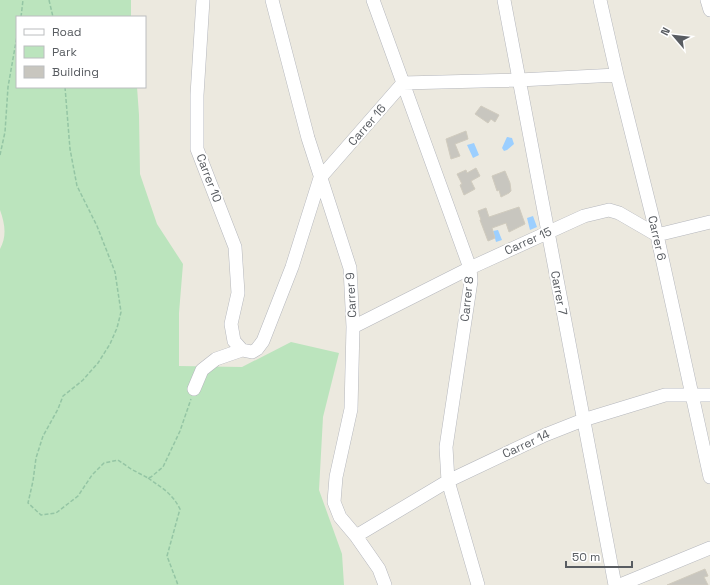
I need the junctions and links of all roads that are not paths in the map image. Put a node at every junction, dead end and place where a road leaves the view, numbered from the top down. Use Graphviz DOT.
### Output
graph roads {
  1 [pos="203,0"];
  2 [pos="272,0"];
  3 [pos="373,0"];
  4 [pos="504,0"];
  5 [pos="600,0"];
  6 [pos="707,0"];
  7 [pos="710,10"];
  8 [pos="617,75"];
  9 [pos="519,80"];
  10 [pos="403,83"];
  11 [pos="320,178"];
  12 [pos="710,222"];
  13 [pos="548,232"];
  14 [pos="657,235"];
  15 [pos="470,268"];
  16 [pos="353,327"];
  17 [pos="242,350"];
  18 [pos="194,390"];
  19 [pos="691,395"];
  20 [pos="710,395"];
  21 [pos="583,420"];
  22 [pos="710,477"];
  23 [pos="448,481"];
  24 [pos="356,536"];
  25 [pos="710,548"];
  26 [pos="385,585"];
  27 [pos="478,585"];
  28 [pos="615,585"];
  29 [pos="620,585"];
  1 -- 17 [label="street, Carrer 10"];
  2 -- 11 [label="street, Carrer 9"];
  3 -- 10 [label="street, Carrer 8"];
  4 -- 9 [label="street, Carrer 7"];
  5 -- 8 [label="street, Carrer 6"];
  6 -- 7 [label="street"];
  8 -- 9 [label="street"];
  8 -- 14 [label="street, Carrer 6"];
  9 -- 10 [label="street"];
  9 -- 13 [label="street, Carrer 7"];
  10 -- 11 [label="street, Carrer 16"];
  10 -- 15 [label="street, Carrer 8"];
  11 -- 16 [label="street, Carrer 9"];
  11 -- 17 [label="street, Carrer 16"];
  12 -- 14 [label="street"];
  13 -- 14 [label="street, Carrer 15"];
  13 -- 15 [label="street, Carrer 15"];
  13 -- 21 [label="street, Carrer 7"];
  14 -- 19 [label="street, Carrer 6"];
  15 -- 16 [label="street, Carrer 15"];
  15 -- 23 [label="street, Carrer 8"];
  16 -- 24 [label="street, Carrer 9"];
  17 -- 18 [label="street"];
  19 -- 20 [label="street, Carrer 14"];
  19 -- 21 [label="street, Carrer 14"];
  19 -- 22 [label="street, Carrer 6"];
  21 -- 23 [label="street, Carrer 14"];
  21 -- 28 [label="street, Carrer 7"];
  23 -- 24 [label="street, Carrer 14"];
  23 -- 27 [label="street, Carrer 8"];
  24 -- 26 [label="street, Carrer 9"];
  25 -- 29 [label="street"];
}
